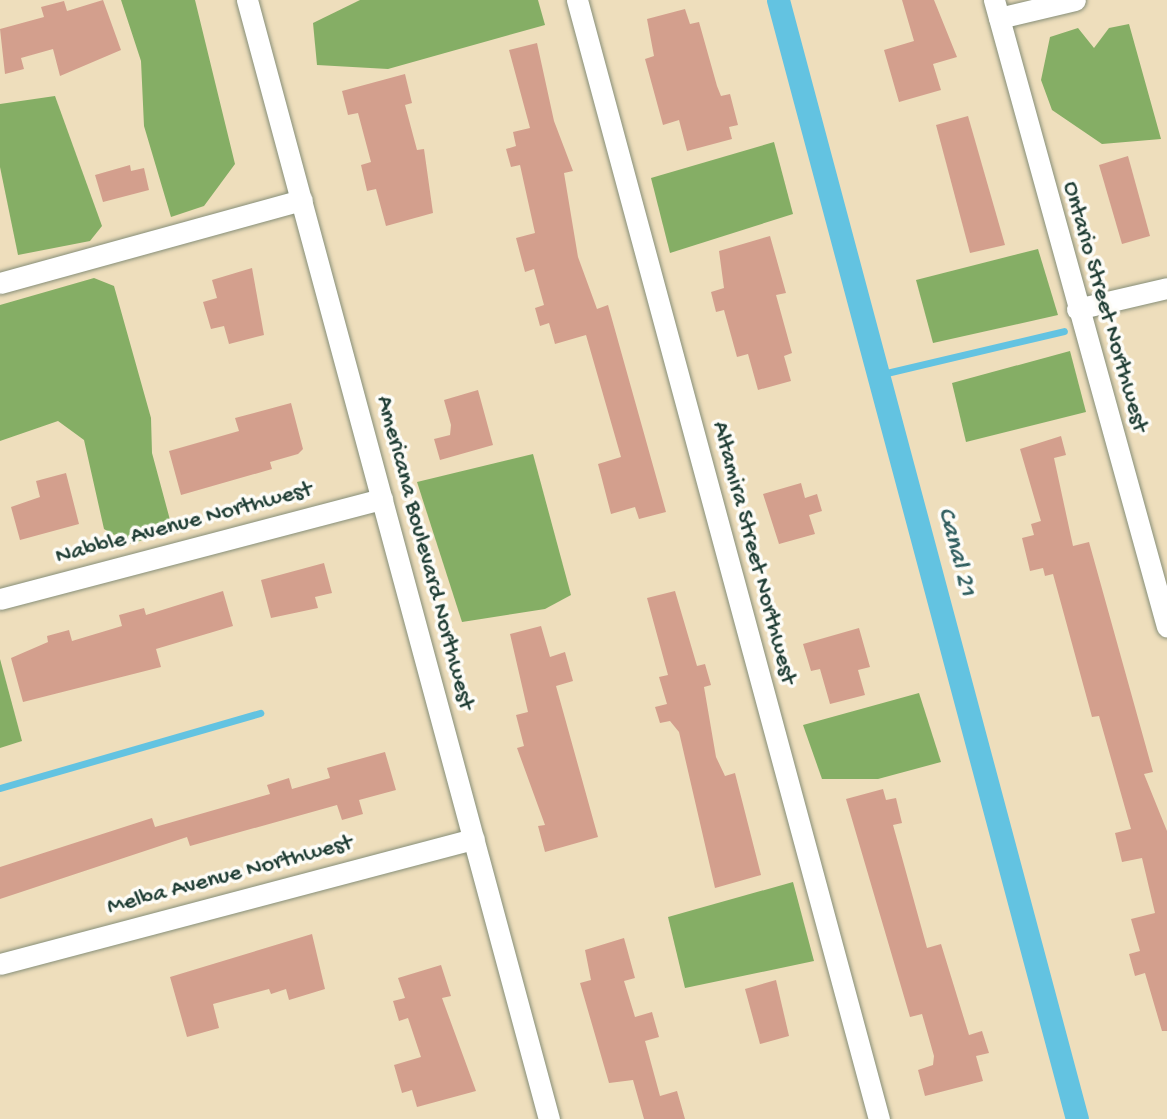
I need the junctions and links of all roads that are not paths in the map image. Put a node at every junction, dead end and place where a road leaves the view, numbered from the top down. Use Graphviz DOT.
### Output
graph roads {
  1 [pos="247,0"];
  2 [pos="577,0"];
  3 [pos="1075,0"];
  4 [pos="996,9"];
  5 [pos="302,200"];
  6 [pos="0,283"];
  7 [pos="1167,288"];
  8 [pos="1077,309"];
  9 [pos="382,499"];
  10 [pos="0,600"];
  11 [pos="1164,602"];
  12 [pos="1167,628"];
  13 [pos="474,839"];
  14 [pos="0,964"];
  15 [pos="549,1119"];
  16 [pos="879,1119"];
  1 -- 5 [label="street, Americana Boulevard Northwest"];
  2 -- 16 [label="street, Altamira Street Northwest"];
  3 -- 4 [label="street"];
  4 -- 8 [label="street, Ontario Street Northwest"];
  5 -- 6 [label="street"];
  5 -- 9 [label="street, Americana Boulevard Northwest"];
  7 -- 8 [label="street"];
  8 -- 11 [label="street, Ontario Street Northwest"];
  9 -- 10 [label="street, Nabble Avenue Northwest"];
  9 -- 13 [label="street, Americana Boulevard Northwest"];
  11 -- 12 [label="street, Ontario Street Northwest"];
  13 -- 14 [label="street, Melba Avenue Northwest"];
  13 -- 15 [label="street, Americana Boulevard Northwest"];
}
